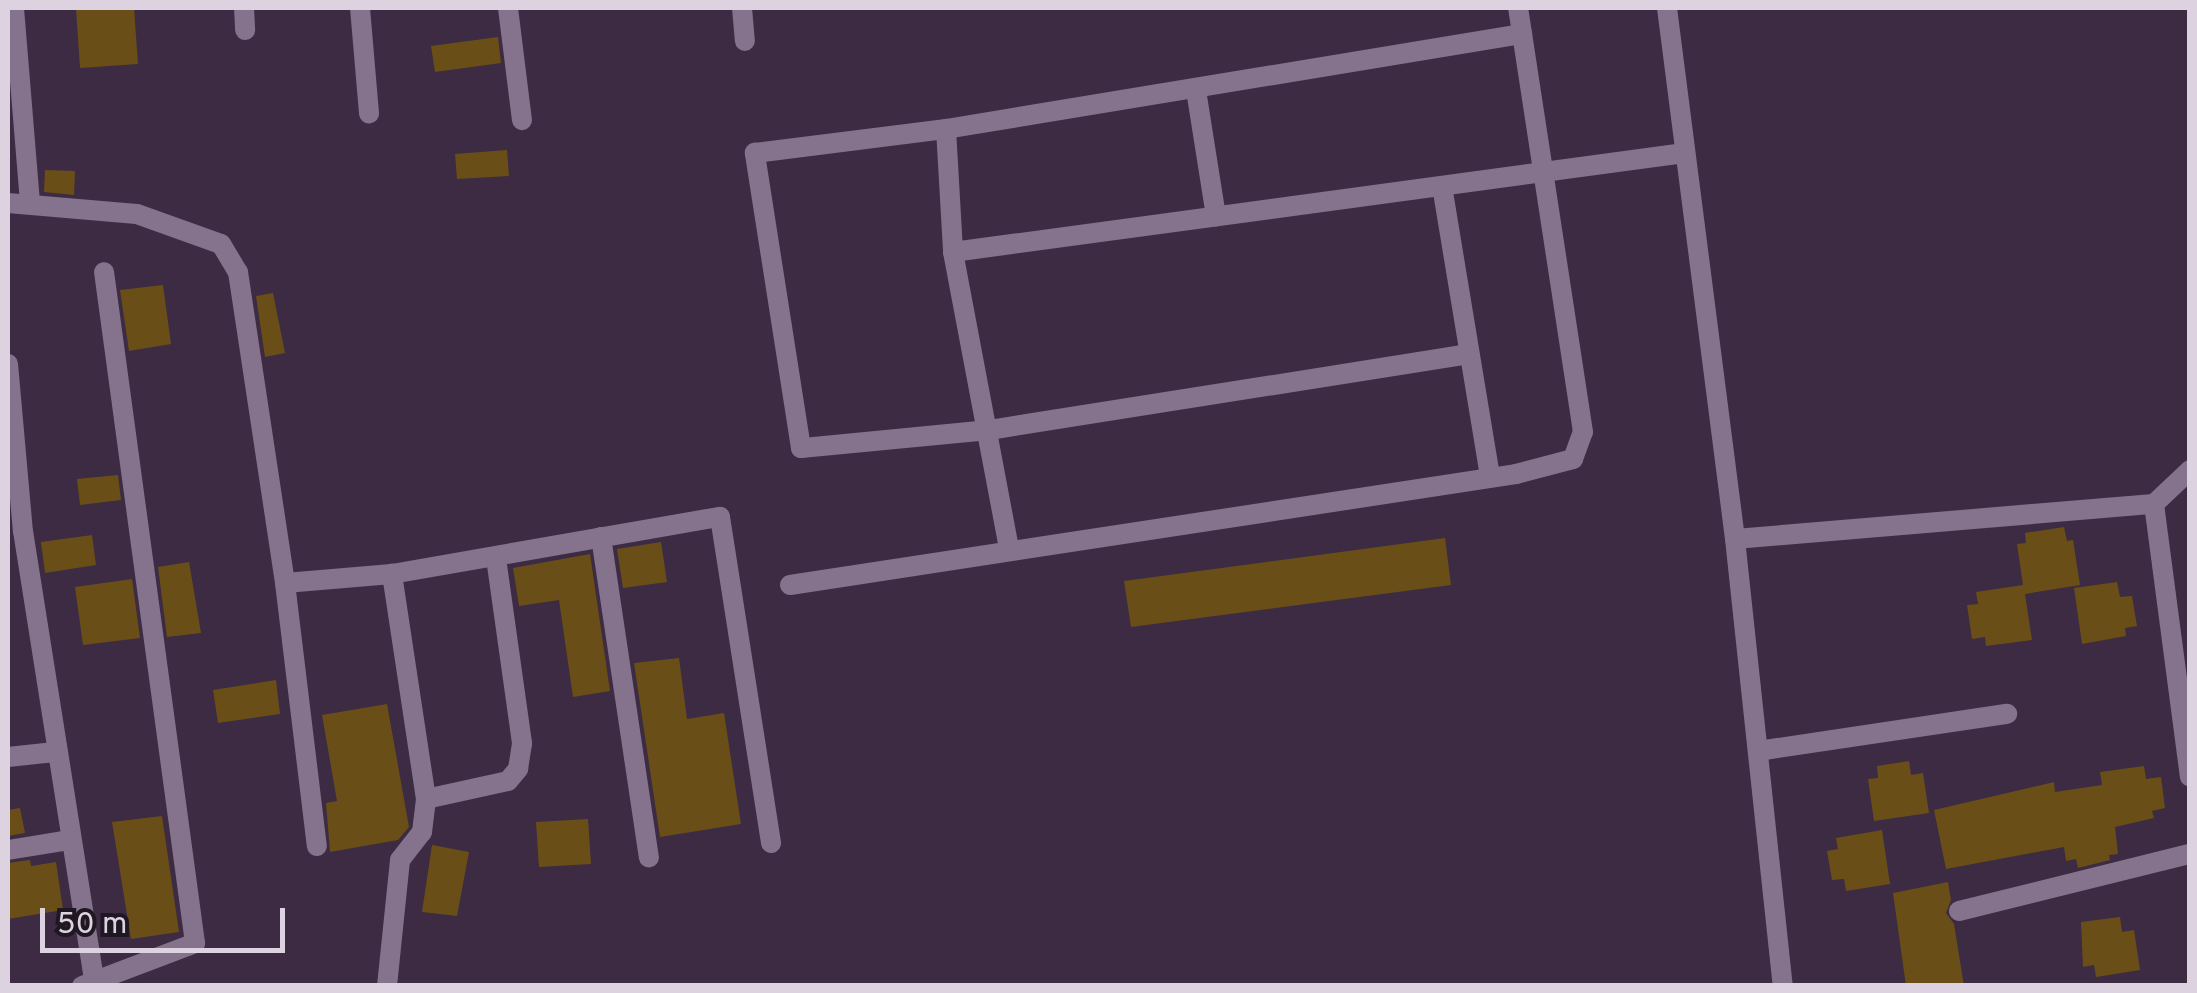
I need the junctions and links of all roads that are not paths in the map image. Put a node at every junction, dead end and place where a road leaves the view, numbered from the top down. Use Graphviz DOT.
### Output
graph roads {
  1 [pos="14,8"];
  2 [pos="244,8"];
  3 [pos="360,8"];
  4 [pos="508,8"];
  5 [pos="742,8"];
  6 [pos="1518,8"];
  7 [pos="1666,8"];
  8 [pos="245,30"];
  9 [pos="1522,34"];
  10 [pos="745,41"];
  11 [pos="1196,90"];
  12 [pos="369,114"];
  13 [pos="522,120"];
  14 [pos="946,130"];
  15 [pos="1684,153"];
  16 [pos="1543,173"];
  17 [pos="1442,186"];
  18 [pos="8,203"];
  19 [pos="30,204"];
  20 [pos="1216,216"];
  21 [pos="953,252"];
  22 [pos="104,272"];
  23 [pos="1468,354"];
  24 [pos="8,364"];
  25 [pos="989,430"];
  26 [pos="1490,477"];
  27 [pos="2186,484"];
  28 [pos="2154,504"];
  29 [pos="15,532"];
  30 [pos="601,537"];
  31 [pos="1735,539"];
  32 [pos="1009,548"];
  33 [pos="496,557"];
  34 [pos="392,574"];
  35 [pos="286,583"];
  36 [pos="790,584"];
  37 [pos="2182,664"];
  38 [pos="2007,714"];
  39 [pos="1758,751"];
  40 [pos="55,752"];
  41 [pos="8,758"];
  42 [pos="2190,778"];
  43 [pos="426,799"];
  44 [pos="70,840"];
  45 [pos="771,843"];
  46 [pos="317,846"];
  47 [pos="8,850"];
  48 [pos="2190,854"];
  49 [pos="649,857"];
  50 [pos="1959,911"];
  51 [pos="88,983"];
  52 [pos="387,986"];
  53 [pos="1783,986"];
  1 -- 19 [label="street"];
  2 -- 8 [label="street"];
  3 -- 12 [label="street"];
  4 -- 13 [label="street"];
  5 -- 10 [label="street"];
  6 -- 9 [label="street"];
  7 -- 15 [label="street"];
  9 -- 11 [label="street"];
  9 -- 16 [label="street"];
  11 -- 14 [label="street"];
  11 -- 20 [label="street"];
  14 -- 21 [label="street"];
  14 -- 25 [label="street"];
  15 -- 16 [label="street"];
  15 -- 31 [label="street"];
  16 -- 17 [label="street"];
  16 -- 26 [label="street"];
  17 -- 20 [label="street"];
  17 -- 23 [label="street"];
  18 -- 19 [label="street"];
  19 -- 35 [label="street"];
  20 -- 21 [label="street"];
  21 -- 25 [label="street"];
  22 -- 51 [label="street"];
  23 -- 25 [label="street"];
  23 -- 26 [label="street"];
  24 -- 29 [label="street"];
  25 -- 32 [label="street"];
  26 -- 32 [label="street"];
  27 -- 28 [label="street"];
  28 -- 31 [label="street"];
  28 -- 37 [label="street"];
  29 -- 40 [label="street"];
  30 -- 33 [label="street"];
  30 -- 45 [label="street"];
  30 -- 49 [label="street"];
  31 -- 39 [label="street"];
  32 -- 36 [label="street"];
  33 -- 34 [label="street"];
  33 -- 43 [label="street"];
  34 -- 35 [label="street"];
  34 -- 43 [label="street"];
  35 -- 46 [label="street"];
  37 -- 42 [label="street"];
  38 -- 39 [label="street"];
  39 -- 53 [label="street"];
  40 -- 41 [label="street"];
  40 -- 44 [label="street"];
  43 -- 52 [label="street"];
  44 -- 47 [label="street"];
  44 -- 51 [label="street"];
  48 -- 50 [label="street"];
}
